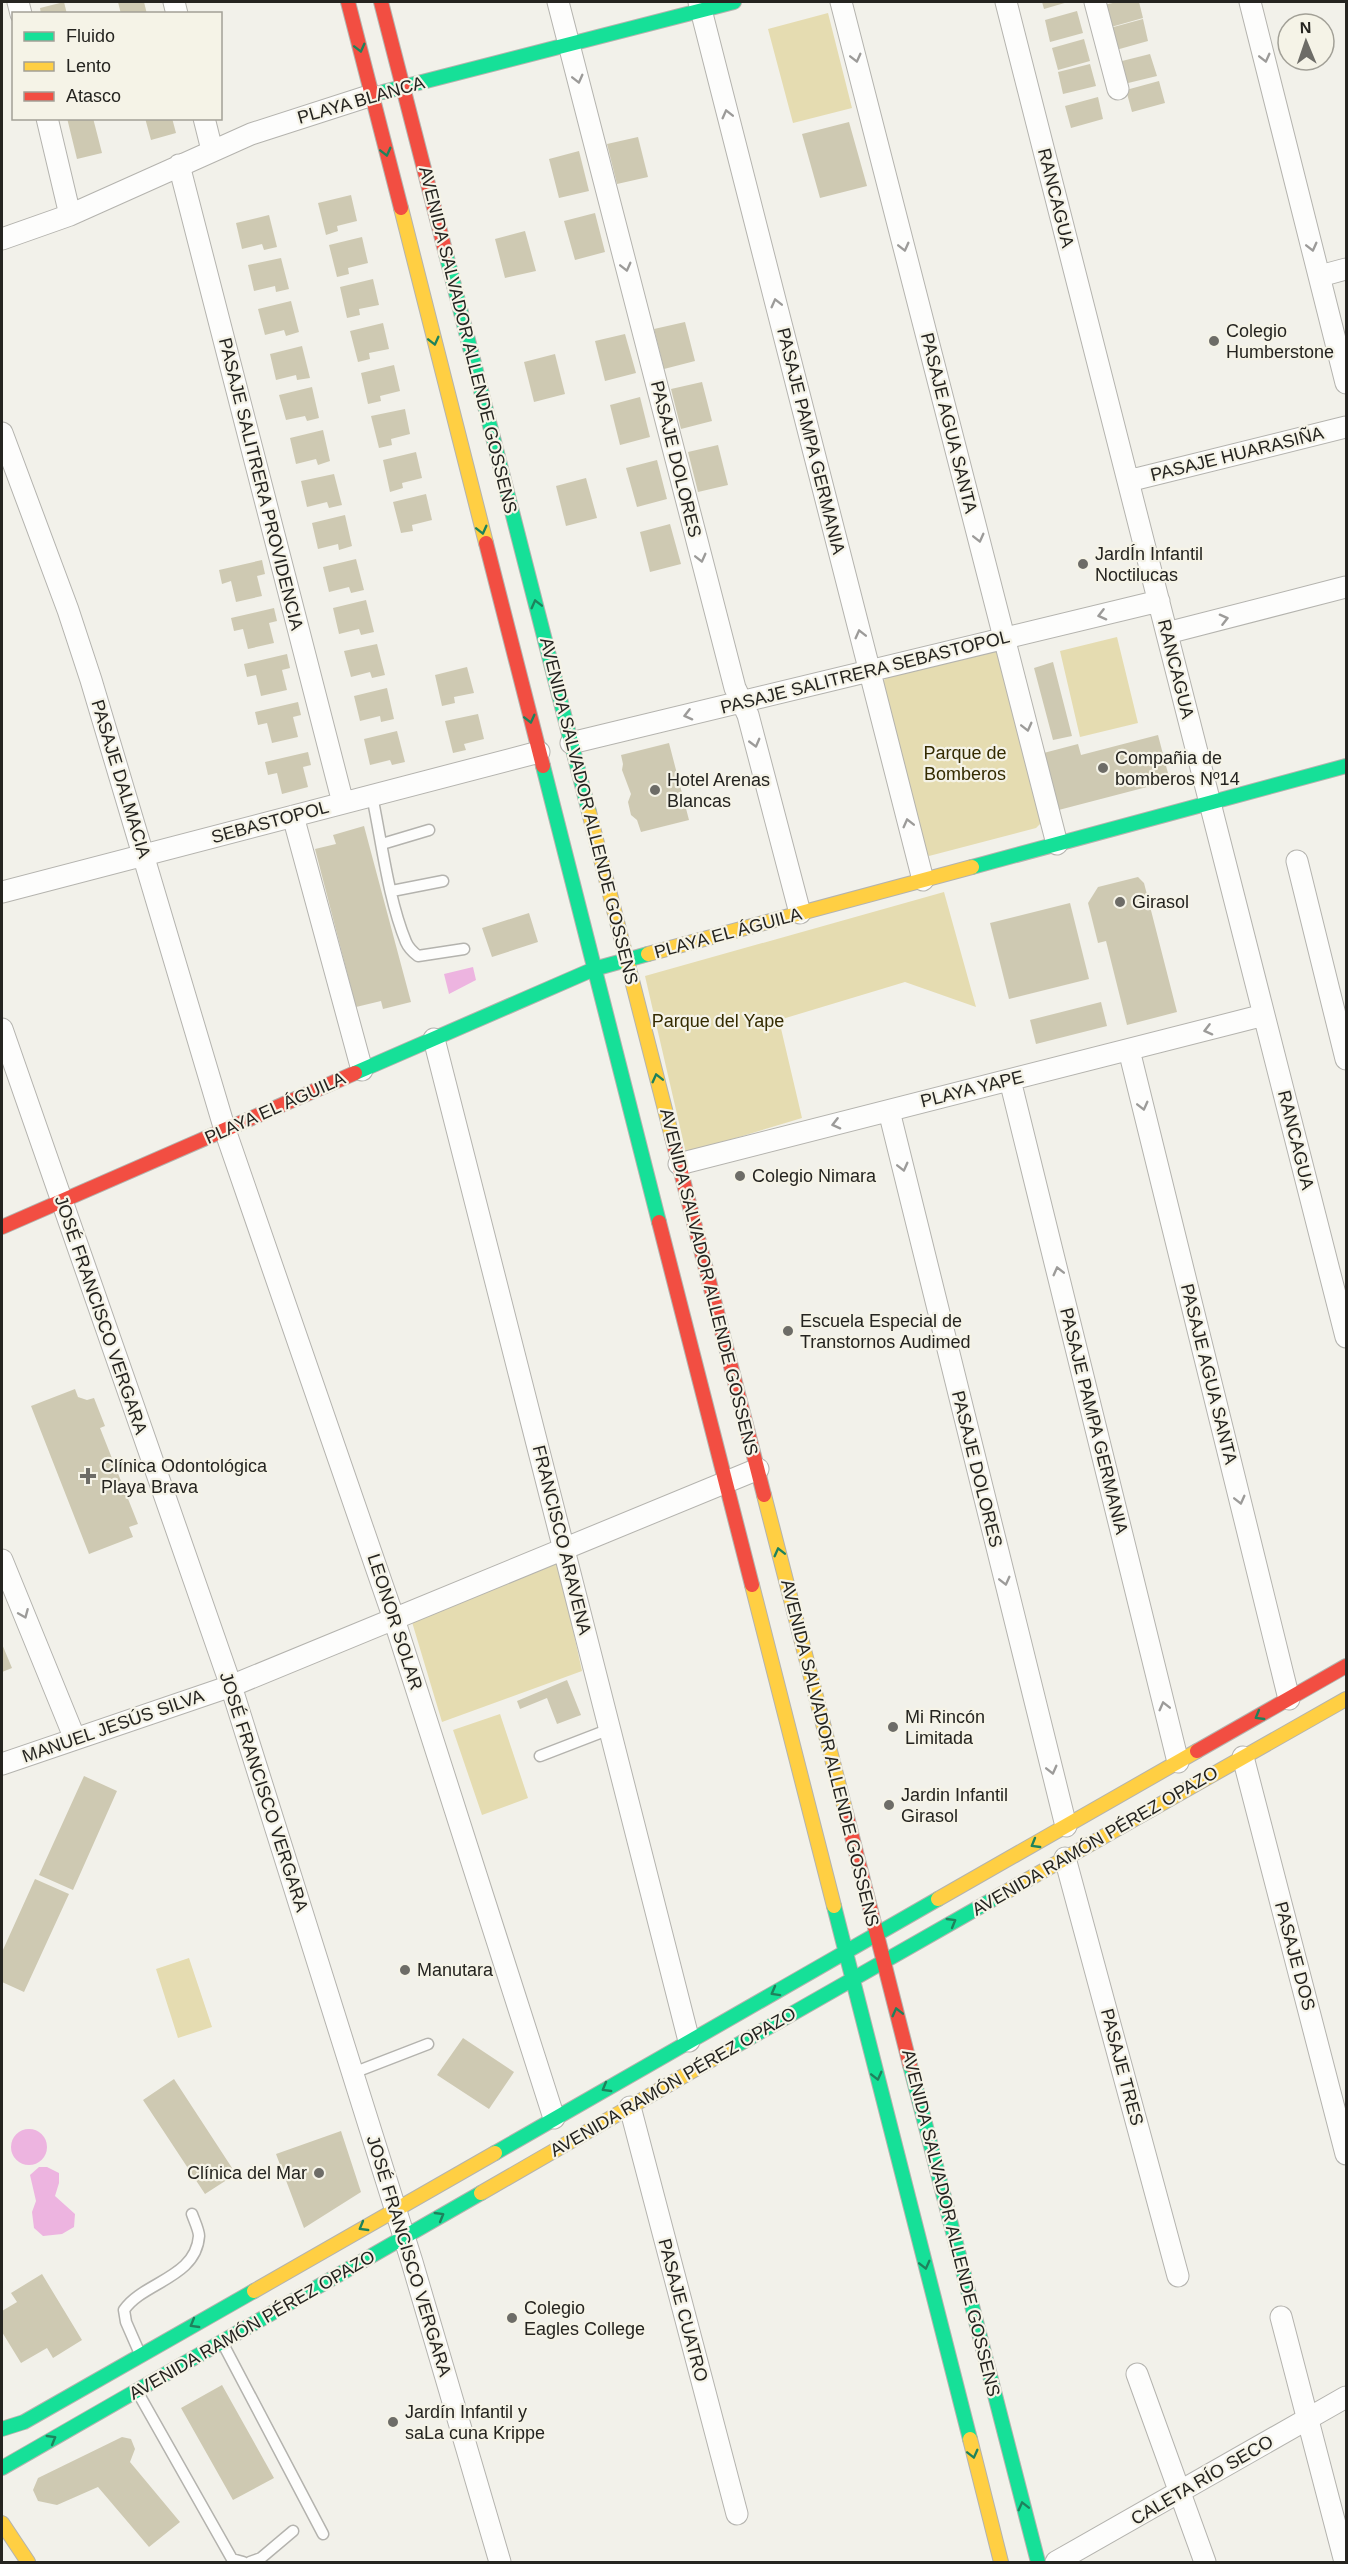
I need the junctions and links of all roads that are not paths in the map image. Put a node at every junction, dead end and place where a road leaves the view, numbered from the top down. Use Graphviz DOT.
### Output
graph roads {
  1 [pos="348,2"];
  2 [pos="381,2"];
  3 [pos="558,2"];
  4 [pos="734,2"];
  5 [pos="842,2"];
  6 [pos="1006,2"];
  7 [pos="1095,2"];
  8 [pos="1250,2"];
  9 [pos="700,6"];
  10 [pos="569,44"];
  11 [pos="403,87"];
  12 [pos="1118,89"];
  13 [pos="372,95"];
  14 [pos="47,120"];
  15 [pos="204,120"];
  16 [pos="212,150"];
  17 [pos="178,165"];
  18 [pos="70,215"];
  19 [pos="2,238"];
  20 [pos="1347,269"];
  21 [pos="1320,276"];
  22 [pos="1347,383"];
  23 [pos="1347,427"];
  24 [pos="2,433"];
  25 [pos="1128,481"];
  26 [pos="1347,587"];
  27 [pos="1159,601"];
  28 [pos="1167,633"];
  29 [pos="1005,638"];
  30 [pos="869,671"];
  31 [pos="740,702"];
  32 [pos="571,744"];
  33 [pos="539,752"];
  34 [pos="1347,766"];
  35 [pos="372,796"];
  36 [pos="1210,802"];
  37 [pos="343,803"];
  38 [pos="293,816"];
  39 [pos="429,830"];
  40 [pos="382,844"];
  41 [pos="1057,844"];
  42 [pos="144,855"];
  43 [pos="1298,861"];
  44 [pos="923,880"];
  45 [pos="443,881"];
  46 [pos="392,891"];
  47 [pos="2,892"];
  48 [pos="800,913"];
  49 [pos="464,949"];
  50 [pos="627,960"];
  51 [pos="594,969"];
  52 [pos="1264,1015"];
  53 [pos="2,1029"];
  54 [pos="434,1038"];
  55 [pos="1129,1050"];
  56 [pos="1347,1059"];
  57 [pos="362,1070"];
  58 [pos="1011,1080"];
  59 [pos="889,1111"];
  60 [pos="225,1130"];
  61 [pos="679,1164"];
  62 [pos="62,1201"];
  63 [pos="2,1227"];
  64 [pos="1347,1337"];
  65 [pos="758,1469"];
  66 [pos="725,1482"];
  67 [pos="564,1549"];
  68 [pos="2,1560"];
  69 [pos="394,1619"];
  70 [pos="1347,1666"];
  71 [pos="231,1686"];
  72 [pos="1289,1699"];
  73 [pos="1347,1699"];
  74 [pos="610,1729"];
  75 [pos="75,1739"];
  76 [pos="540,1756"];
  77 [pos="1243,1757"];
  78 [pos="1178,1762"];
  79 [pos="2,1764"];
  80 [pos="1066,1826"];
  81 [pos="1065,1858"];
  82 [pos="877,1934"];
  83 [pos="845,1953"];
  84 [pos="884,1961"];
  85 [pos="851,1980"];
  86 [pos="689,2041"];
  87 [pos="428,2044"];
  88 [pos="353,2073"];
  89 [pos="630,2107"];
  90 [pos="554,2118"];
  91 [pos="1347,2154"];
  92 [pos="395,2208"];
  93 [pos="192,2214"];
  94 [pos="404,2237"];
  95 [pos="1178,2276"];
  96 [pos="1281,2317"];
  97 [pos="222,2342"];
  98 [pos="141,2355"];
  99 [pos="1137,2374"];
  100 [pos="137,2390"];
  101 [pos="1347,2397"];
  102 [pos="45,2410"];
  103 [pos="2,2413"];
  104 [pos="1308,2420"];
  105 [pos="2,2429"];
  106 [pos="2,2468"];
  107 [pos="1179,2493"];
  108 [pos="737,2514"];
  109 [pos="2,2523"];
  110 [pos="293,2531"];
  111 [pos="323,2534"];
  112 [pos="28,2562"];
  113 [pos="243,2562"];
  114 [pos="250,2562"];
  115 [pos="500,2562"];
  116 [pos="1001,2562"];
  117 [pos="1038,2562"];
  118 [pos="1056,2562"];
  119 [pos="1205,2562"];
  120 [pos="1345,2562"];
  1 -- 13 [label="main road, AVENIDA SALVADOR ALLENDE GOSSENS, one-way"];
  2 -- 11 [label="main road, AVENIDA SALVADOR ALLENDE GOSSENS"];
  3 -- 10 [label="street, PASAJE DOLORES"];
  4 -- 9 [label="main road, PLAYA BLANCA"];
  5 -- 29 [label="street, PASAJE AGUA SANTA, one-way"];
  6 -- 25 [label="street, RANCAGUA"];
  7 -- 12 [label="street"];
  8 -- 21 [label="street, one-way"];
  9 -- 10 [label="main road, PLAYA BLANCA"];
  30 -- 9 [label="street, PASAJE PAMPA GERMANIA, one-way"];
  10 -- 11 [label="main road, PLAYA BLANCA"];
  10 -- 31 [label="street, PASAJE DOLORES, one-way"];
  11 -- 13 [label="main road, PLAYA BLANCA"];
  32 -- 11 [label="main road, AVENIDA SALVADOR ALLENDE GOSSENS, one-way"];
  13 -- 16 [label="street, PLAYA BLANCA"];
  13 -- 33 [label="main road, AVENIDA SALVADOR ALLENDE GOSSENS, one-way"];
  14 -- 18 [label="street"];
  15 -- 16 [label="street"];
  16 -- 17 [label="street, PLAYA BLANCA"];
  17 -- 18 [label="street, PLAYA BLANCA"];
  17 -- 37 [label="street, PASAJE SALITRERA PROVIDENCIA"];
  18 -- 19 [label="street, PLAYA BLANCA"];
  20 -- 21 [label="street"];
  21 -- 22 [label="street"];
  23 -- 25 [label="street, PASAJE HUARASIÑA"];
  24 -- 42 [label="street, PASAJE DALMACIA"];
  25 -- 27 [label="street, RANCAGUA"];
  28 -- 26 [label="street, one-way"];
  27 -- 28 [label="street, RANCAGUA"];
  27 -- 29 [label="street, PASAJE SALITRERA SEBASTOPOL, one-way"];
  28 -- 36 [label="street, RANCAGUA"];
  29 -- 30 [label="street, PASAJE SALITRERA SEBASTOPOL"];
  29 -- 41 [label="street, PASAJE AGUA SANTA, one-way"];
  30 -- 31 [label="street, PASAJE SALITRERA SEBASTOPOL"];
  44 -- 30 [label="street, PASAJE PAMPA GERMANIA, one-way"];
  31 -- 32 [label="street, PASAJE SALITRERA SEBASTOPOL, one-way"];
  31 -- 48 [label="street, PASAJE DOLORES, one-way"];
  32 -- 50 [label="main road, AVENIDA SALVADOR ALLENDE GOSSENS"];
  33 -- 35 [label="street, SEBASTOPOL"];
  33 -- 51 [label="main road, AVENIDA SALVADOR ALLENDE GOSSENS"];
  34 -- 36 [label="main road, PLAYA EL ÁGUILA"];
  35 -- 37 [label="street, SEBASTOPOL"];
  35 -- 40 [label="lane"];
  36 -- 41 [label="main road, PLAYA EL ÁGUILA"];
  36 -- 52 [label="street, RANCAGUA"];
  37 -- 38 [label="street, SEBASTOPOL"];
  38 -- 42 [label="street, SEBASTOPOL"];
  38 -- 57 [label="street"];
  39 -- 40 [label="lane"];
  40 -- 46 [label="lane"];
  41 -- 44 [label="main road, PLAYA EL ÁGUILA"];
  42 -- 47 [label="street, SEBASTOPOL"];
  42 -- 60 [label="street, PASAJE DALMACIA"];
  43 -- 56 [label="street"];
  44 -- 48 [label="main road, PLAYA EL ÁGUILA"];
  45 -- 46 [label="lane"];
  46 -- 49 [label="lane"];
  48 -- 50 [label="main road, PLAYA EL ÁGUILA"];
  50 -- 51 [label="main road, PLAYA EL ÁGUILA"];
  61 -- 50 [label="main road, AVENIDA SALVADOR ALLENDE GOSSENS, one-way"];
  51 -- 54 [label="main road, PLAYA EL ÁGUILA"];
  51 -- 66 [label="main road, AVENIDA SALVADOR ALLENDE GOSSENS"];
  52 -- 55 [label="street, PLAYA YAPE, one-way"];
  52 -- 64 [label="street, RANCAGUA"];
  53 -- 62 [label="street, JOSÉ FRANCISCO VERGARA"];
  54 -- 57 [label="main road, PLAYA EL ÁGUILA"];
  54 -- 67 [label="street, FRANCISCO ARAVENA"];
  55 -- 58 [label="street, PLAYA YAPE"];
  55 -- 72 [label="street, PASAJE AGUA SANTA, one-way"];
  57 -- 60 [label="main road, PLAYA EL ÁGUILA"];
  58 -- 59 [label="street, PLAYA YAPE"];
  78 -- 58 [label="street, PASAJE PAMPA GERMANIA, one-way"];
  59 -- 61 [label="street, PLAYA YAPE, one-way"];
  59 -- 80 [label="street, PASAJE DOLORES, one-way"];
  60 -- 62 [label="main road, PLAYA EL ÁGUILA"];
  60 -- 69 [label="street, LEONOR SOLAR"];
  61 -- 65 [label="main road, AVENIDA SALVADOR ALLENDE GOSSENS"];
  62 -- 63 [label="main road, PLAYA EL ÁGUILA"];
  62 -- 71 [label="street, JOSÉ FRANCISCO VERGARA"];
  65 -- 66 [label="street, MANUEL JESÚS SILVA"];
  82 -- 65 [label="main road, AVENIDA SALVADOR ALLENDE GOSSENS, one-way"];
  66 -- 67 [label="street, MANUEL JESÚS SILVA"];
  66 -- 83 [label="main road, AVENIDA SALVADOR ALLENDE GOSSENS"];
  67 -- 69 [label="street, MANUEL JESÚS SILVA"];
  67 -- 74 [label="street, FRANCISCO ARAVENA"];
  68 -- 75 [label="street, one-way"];
  69 -- 71 [label="street, MANUEL JESÚS SILVA"];
  69 -- 90 [label="street, LEONOR SOLAR"];
  70 -- 72 [label="main road, AVENIDA RAMÓN PÉREZ OPAZO"];
  71 -- 75 [label="street, MANUEL JESÚS SILVA"];
  71 -- 88 [label="street, JOSÉ FRANCISCO VERGARA"];
  72 -- 78 [label="main road, AVENIDA RAMÓN PÉREZ OPAZO, one-way"];
  73 -- 77 [label="main road, AVENIDA RAMÓN PÉREZ OPAZO"];
  74 -- 76 [label="lane"];
  74 -- 86 [label="street, FRANCISCO ARAVENA"];
  75 -- 79 [label="street, MANUEL JESÚS SILVA"];
  77 -- 81 [label="main road, AVENIDA RAMÓN PÉREZ OPAZO"];
  77 -- 91 [label="street, PASAJE DOS"];
  78 -- 80 [label="main road, AVENIDA RAMÓN PÉREZ OPAZO"];
  80 -- 82 [label="main road, AVENIDA RAMÓN PÉREZ OPAZO, one-way"];
  84 -- 81 [label="main road, AVENIDA RAMÓN PÉREZ OPAZO, one-way"];
  81 -- 95 [label="street, PASAJE TRES"];
  82 -- 83 [label="main road, AVENIDA RAMÓN PÉREZ OPAZO"];
  82 -- 84 [label="main road, AVENIDA SALVADOR ALLENDE GOSSENS"];
  83 -- 85 [label="main road, AVENIDA SALVADOR ALLENDE GOSSENS"];
  83 -- 86 [label="main road, AVENIDA RAMÓN PÉREZ OPAZO, one-way"];
  84 -- 85 [label="main road, AVENIDA RAMÓN PÉREZ OPAZO"];
  117 -- 84 [label="main road, AVENIDA SALVADOR ALLENDE GOSSENS, one-way"];
  85 -- 89 [label="main road, AVENIDA RAMÓN PÉREZ OPAZO"];
  85 -- 116 [label="main road, AVENIDA SALVADOR ALLENDE GOSSENS, one-way"];
  86 -- 90 [label="main road, AVENIDA RAMÓN PÉREZ OPAZO, one-way"];
  87 -- 88 [label="lane"];
  88 -- 92 [label="street, JOSÉ FRANCISCO VERGARA"];
  94 -- 89 [label="main road, AVENIDA RAMÓN PÉREZ OPAZO, one-way"];
  89 -- 108 [label="street, PASAJE CUATRO"];
  90 -- 92 [label="main road, AVENIDA RAMÓN PÉREZ OPAZO"];
  92 -- 94 [label="street, JOSÉ FRANCISCO VERGARA"];
  92 -- 98 [label="main road, AVENIDA RAMÓN PÉREZ OPAZO, one-way"];
  93 -- 98 [label="lane"];
  94 -- 97 [label="main road, AVENIDA RAMÓN PÉREZ OPAZO"];
  94 -- 115 [label="street, JOSÉ FRANCISCO VERGARA"];
  96 -- 104 [label="street"];
  97 -- 100 [label="main road, AVENIDA RAMÓN PÉREZ OPAZO"];
  97 -- 111 [label="lane"];
  98 -- 102 [label="main road, AVENIDA RAMÓN PÉREZ OPAZO"];
  99 -- 107 [label="street"];
  106 -- 100 [label="main road, AVENIDA RAMÓN PÉREZ OPAZO, one-way"];
  100 -- 113 [label="lane"];
  101 -- 104 [label="street, CALETA RÍO SECO"];
  102 -- 103 [label="main road"];
  102 -- 105 [label="main road, AVENIDA RAMÓN PÉREZ OPAZO"];
  104 -- 107 [label="street, CALETA RÍO SECO"];
  104 -- 120 [label="street"];
  107 -- 118 [label="street, CALETA RÍO SECO"];
  107 -- 119 [label="street"];
  109 -- 112 [label="main road"];
  110 -- 114 [label="lane"];
}
